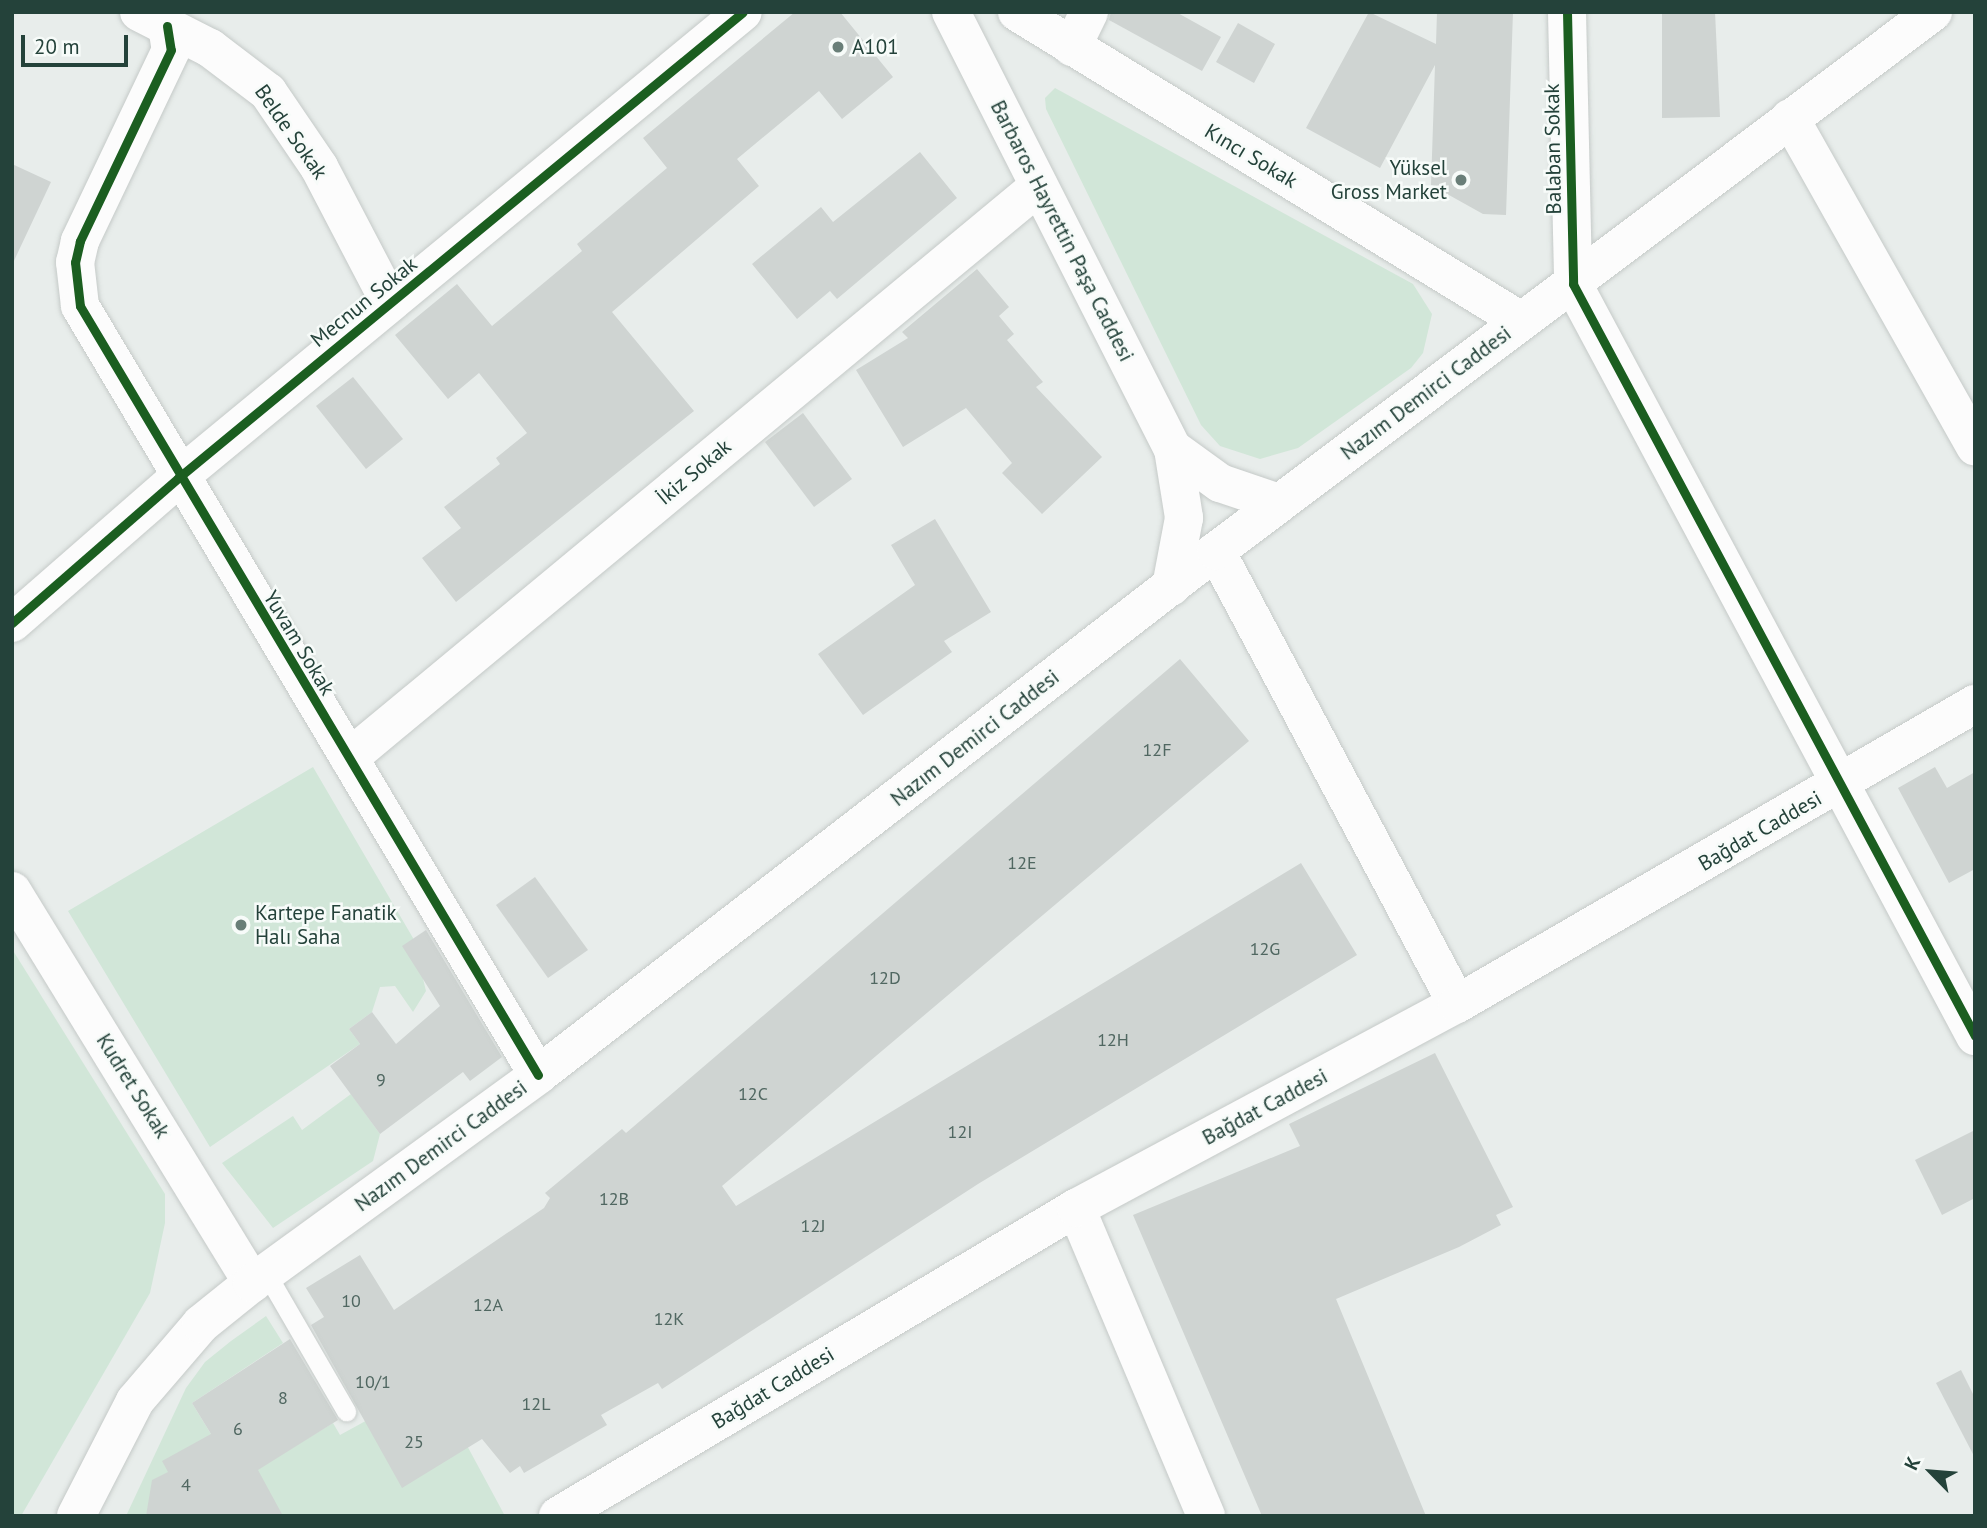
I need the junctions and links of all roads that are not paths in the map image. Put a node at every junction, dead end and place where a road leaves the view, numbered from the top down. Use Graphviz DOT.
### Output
graph roads {
  1 [pos="743,12"];
  2 [pos="951,12"];
  3 [pos="1017,12"];
  4 [pos="1089,12"];
  5 [pos="1567,12"];
  6 [pos="1933,12"];
  7 [pos="153,19"];
  8 [pos="1072,47"];
  9 [pos="1790,118"];
  10 [pos="1039,186"];
  11 [pos="1573,284"];
  12 [pos="390,303"];
  13 [pos="1521,321"];
  14 [pos="1975,446"];
  15 [pos="1173,449"];
  16 [pos="178,478"];
  17 [pos="1279,503"];
  18 [pos="1216,551"];
  19 [pos="1171,587"];
  20 [pos="12,623"];
  21 [pos="1975,704"];
  22 [pos="349,758"];
  23 [pos="1841,784"];
  24 [pos="12,891"];
  25 [pos="1457,1004"];
  26 [pos="1975,1036"];
  27 [pos="538,1075"];
  28 [pos="1076,1209"];
  29 [pos="259,1278"];
  30 [pos="346,1411"];
  31 [pos="76,1516"];
  32 [pos="558,1516"];
  33 [pos="1206,1516"];
  1 -- 12 [label="street, Mecnun Sokak"];
  2 -- 10 [label="street, Barbaros Hayrettin Paşa Caddesi"];
  3 -- 8 [label="street, Kıncı Sokak"];
  4 -- 8 [label="street"];
  5 -- 11 [label="street, Balaban Sokak"];
  6 -- 9 [label="street, Nazım Demirci Caddesi"];
  7 -- 12 [label="street, Belde Sokak"];
  7 -- 16 [label="street, Yuvam Sokak"];
  8 -- 13 [label="street, Kıncı Sokak"];
  9 -- 11 [label="street, Nazım Demirci Caddesi"];
  9 -- 14 [label="street"];
  10 -- 15 [label="street, Barbaros Hayrettin Paşa Caddesi"];
  10 -- 22 [label="street, İkiz Sokak"];
  11 -- 13 [label="street, Nazım Demirci Caddesi"];
  11 -- 23 [label="street"];
  12 -- 16 [label="street, Mecnun Sokak"];
  13 -- 17 [label="street, Nazım Demirci Caddesi"];
  15 -- 17 [label="street"];
  15 -- 19 [label="street"];
  16 -- 20 [label="street, Mecnun Sokak"];
  16 -- 22 [label="street, Yuvam Sokak"];
  17 -- 18 [label="street, Nazım Demirci Caddesi"];
  18 -- 19 [label="street, Nazım Demirci Caddesi"];
  18 -- 25 [label="street"];
  19 -- 27 [label="street, Nazım Demirci Caddesi"];
  21 -- 23 [label="street, Bağdat Caddesi"];
  22 -- 27 [label="street, Yuvam Sokak"];
  23 -- 25 [label="street, Bağdat Caddesi"];
  23 -- 26 [label="street"];
  24 -- 29 [label="street, Kudret Sokak"];
  25 -- 28 [label="street, Bağdat Caddesi"];
  27 -- 29 [label="street, Nazım Demirci Caddesi"];
  28 -- 32 [label="street, Bağdat Caddesi"];
  28 -- 33 [label="street"];
  29 -- 30 [label="lane"];
  29 -- 31 [label="street, Nazım Demirci Caddesi"];
}
